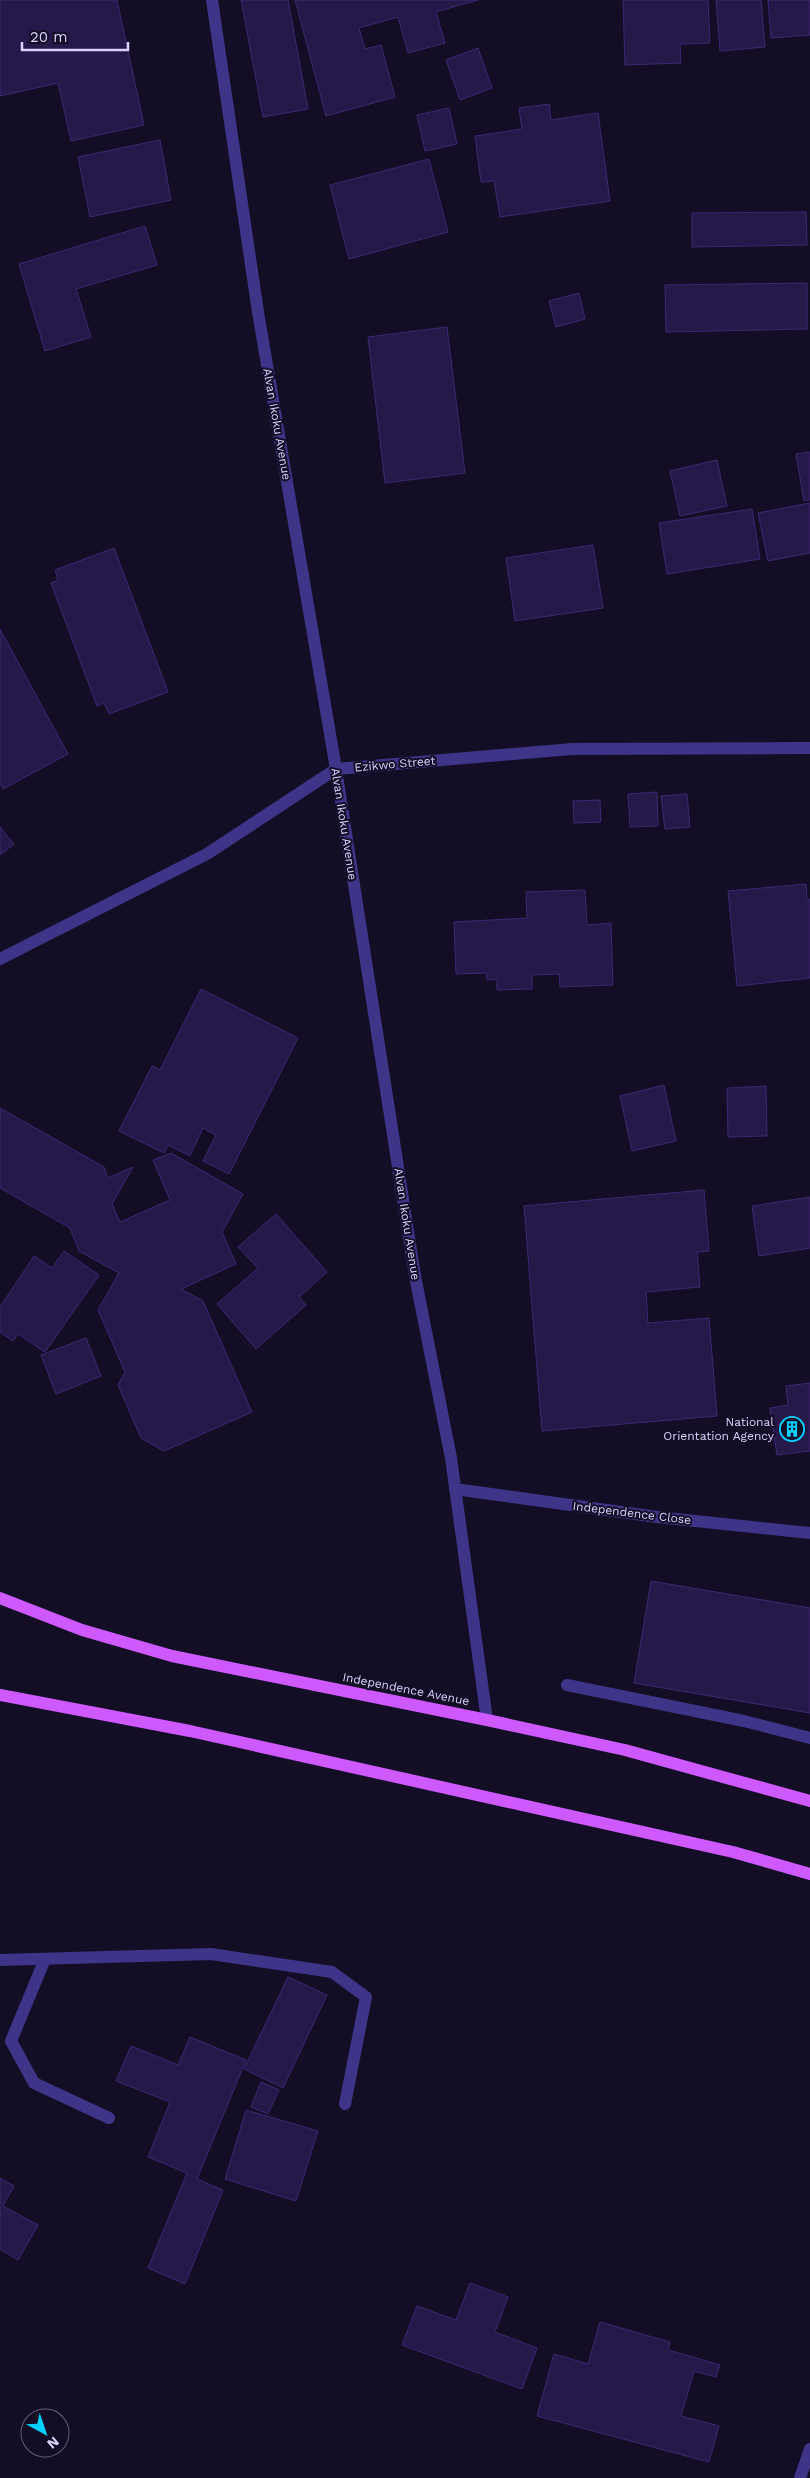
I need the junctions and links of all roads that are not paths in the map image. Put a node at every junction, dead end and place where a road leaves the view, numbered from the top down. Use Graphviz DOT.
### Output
graph roads {
  1 [pos="212,0"];
  2 [pos="810,748"];
  3 [pos="336,769"];
  4 [pos="0,959"];
  5 [pos="455,1490"];
  6 [pos="810,1532"];
  7 [pos="0,1598"];
  8 [pos="567,1685"];
  9 [pos="0,1695"];
  10 [pos="487,1720"];
  11 [pos="810,1738"];
  12 [pos="810,1801"];
  13 [pos="810,1874"];
  14 [pos="45,1959"];
  15 [pos="0,1960"];
  16 [pos="345,2104"];
  17 [pos="109,2118"];
  18 [pos="810,2449"];
  19 [pos="800,2478"];
  1 -- 3 [label="street, Alvan Ikoku Avenue"];
  2 -- 3 [label="street, Ezikwo Street"];
  3 -- 4 [label="street, Ezikwo Street"];
  3 -- 5 [label="street, Alvan Ikoku Avenue"];
  5 -- 6 [label="street, Independence Close"];
  5 -- 10 [label="street, Alvan Ikoku Avenue"];
  7 -- 10 [label="main road, Independence Avenue"];
  8 -- 11 [label="street"];
  9 -- 13 [label="main road"];
  10 -- 12 [label="main road, Independence Avenue"];
  14 -- 15 [label="street"];
  14 -- 16 [label="street"];
  14 -- 17 [label="street"];
  18 -- 19 [label="street"];
}
